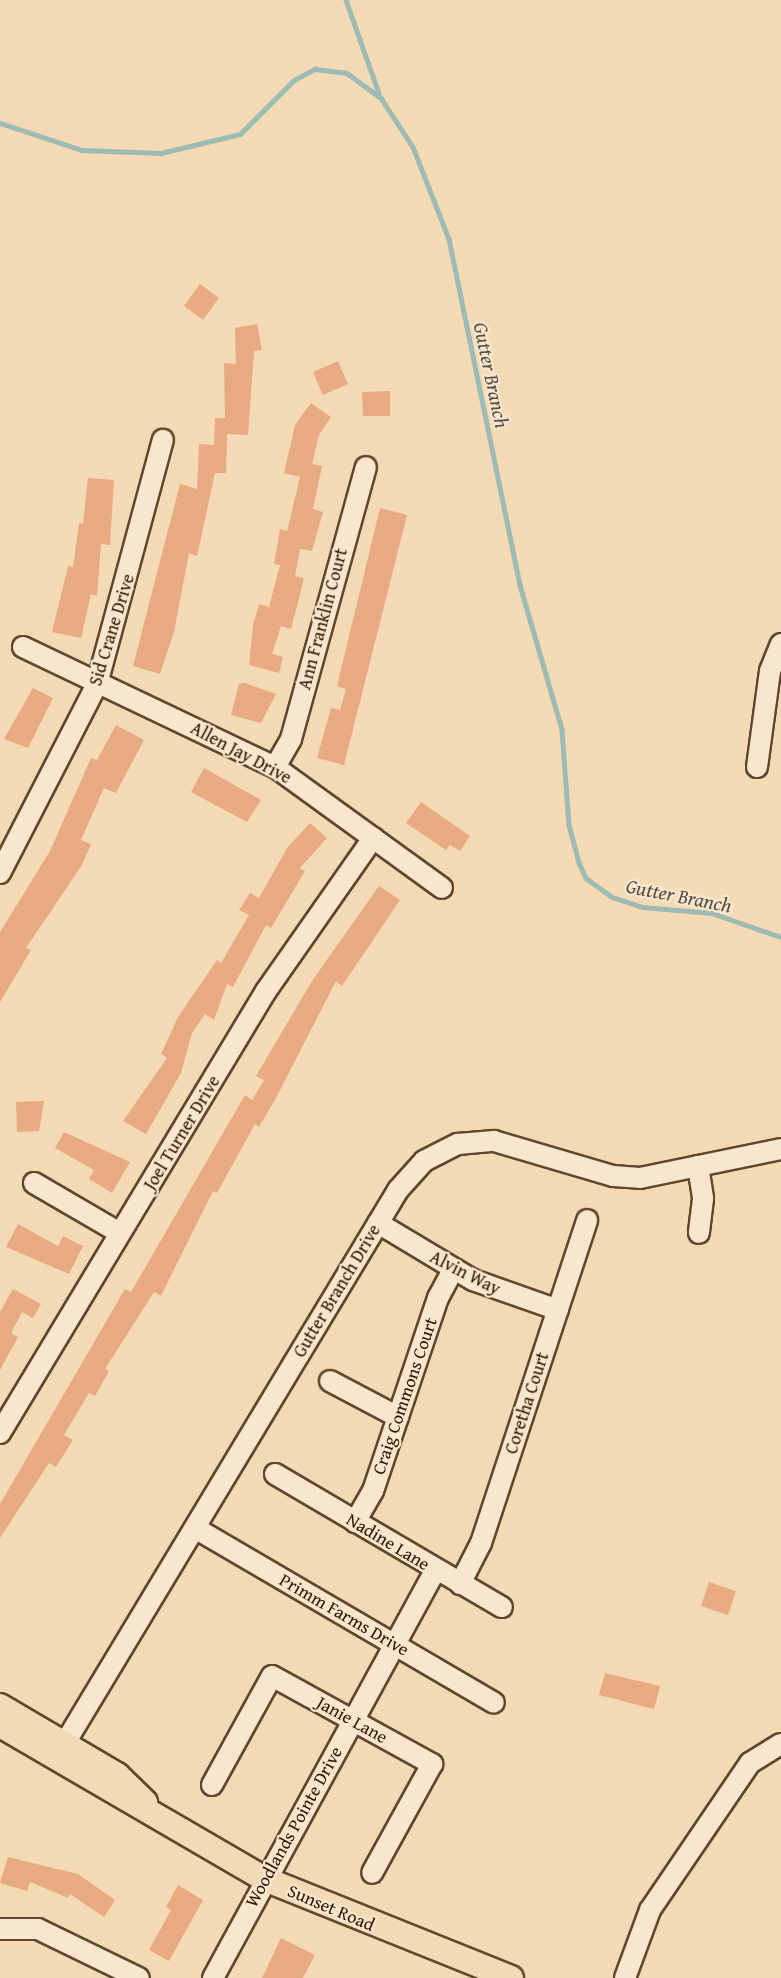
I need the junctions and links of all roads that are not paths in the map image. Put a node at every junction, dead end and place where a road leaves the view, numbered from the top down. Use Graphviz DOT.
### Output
graph roads {
  1 [pos="163,440"];
  2 [pos="366,467"];
  3 [pos="781,644"];
  4 [pos="23,647"];
  5 [pos="97,684"];
  6 [pos="275,767"];
  7 [pos="757,767"];
  8 [pos="373,838"];
  9 [pos="0,873"];
  10 [pos="442,888"];
  11 [pos="781,1149"];
  12 [pos="698,1167"];
  13 [pos="34,1183"];
  14 [pos="587,1220"];
  15 [pos="378,1223"];
  16 [pos="120,1233"];
  17 [pos="699,1233"];
  18 [pos="453,1270"];
  19 [pos="558,1310"];
  20 [pos="330,1381"];
  21 [pos="398,1417"];
  22 [pos="0,1433"];
  23 [pos="275,1474"];
  24 [pos="355,1522"];
  25 [pos="195,1528"];
  26 [pos="435,1570"];
  27 [pos="460,1584"];
  28 [pos="502,1608"];
  29 [pos="396,1646"];
  30 [pos="494,1703"];
  31 [pos="0,1706"];
  32 [pos="354,1721"];
  33 [pos="0,1725"];
  34 [pos="65,1743"];
  35 [pos="781,1744"];
  36 [pos="212,1785"];
  37 [pos="162,1817"];
  38 [pos="372,1873"];
  39 [pos="265,1879"];
  40 [pos="0,1929"];
  41 [pos="139,1978"];
  42 [pos="213,1978"];
  43 [pos="511,1978"];
  44 [pos="625,1978"];
  1 -- 5 [label="street, Sid Crane Drive"];
  2 -- 6 [label="street, Ann Franklin Court"];
  3 -- 7 [label="street"];
  4 -- 5 [label="street, Allen Jay Drive"];
  5 -- 6 [label="street, Allen Jay Drive"];
  5 -- 9 [label="street, Sid Crane Drive"];
  6 -- 8 [label="street, Allen Jay Drive"];
  8 -- 10 [label="street, Allen Jay Drive"];
  8 -- 16 [label="street, Joel Turner Drive"];
  11 -- 12 [label="street, Gutter Branch Drive"];
  12 -- 15 [label="street, Gutter Branch Drive"];
  12 -- 17 [label="street"];
  13 -- 16 [label="street"];
  14 -- 19 [label="street, Coretha Court"];
  15 -- 18 [label="street, Alvin Way"];
  15 -- 25 [label="street, Gutter Branch Drive"];
  16 -- 22 [label="street, Joel Turner Drive"];
  18 -- 19 [label="street, Alvin Way"];
  18 -- 21 [label="street, Craig Commons Court"];
  19 -- 27 [label="street, Coretha Court"];
  20 -- 21 [label="street"];
  21 -- 24 [label="street, Craig Commons Court"];
  23 -- 24 [label="street, Nadine Lane"];
  24 -- 26 [label="street, Nadine Lane"];
  25 -- 29 [label="street, Primm Farms Drive"];
  25 -- 34 [label="street, Gutter Branch Drive"];
  26 -- 27 [label="street, Nadine Lane"];
  26 -- 29 [label="street, Woodlands Pointe Drive"];
  27 -- 28 [label="street, Nadine Lane"];
  29 -- 30 [label="street, Primm Farms Drive"];
  29 -- 32 [label="street, Woodlands Pointe Drive"];
  31 -- 34 [label="main road, Sunset Road"];
  32 -- 36 [label="street, Janie Lane"];
  32 -- 38 [label="street, Janie Lane"];
  32 -- 39 [label="street, Woodlands Pointe Drive"];
  33 -- 37 [label="main road, Sunset Road"];
  34 -- 37 [label="main road, Sunset Road"];
  35 -- 44 [label="street"];
  37 -- 39 [label="main road, Sunset Road"];
  39 -- 42 [label="street, Woodlands Pointe Drive"];
  39 -- 43 [label="main road, Sunset Road"];
  40 -- 41 [label="street"];
}
